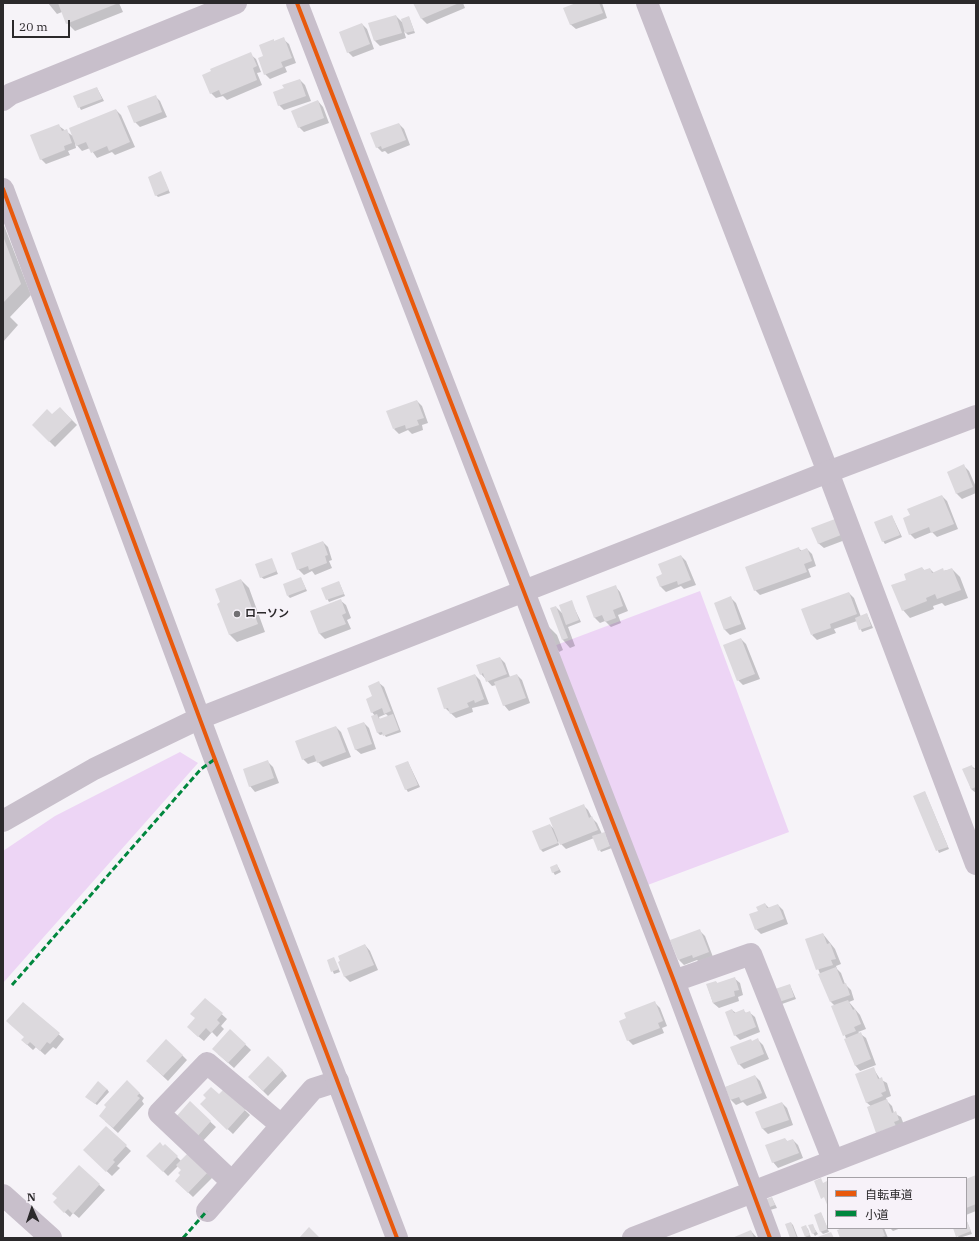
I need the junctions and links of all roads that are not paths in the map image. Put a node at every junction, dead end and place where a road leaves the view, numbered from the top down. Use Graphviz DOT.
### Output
graph roads {
  1 [pos="236,3"];
  2 [pos="298,3"];
  3 [pos="647,3"];
  4 [pos="3,100"];
  5 [pos="3,189"];
  6 [pos="976,416"];
  7 [pos="828,472"];
  8 [pos="523,591"];
  9 [pos="200,718"];
  10 [pos="3,821"];
  11 [pos="976,864"];
  12 [pos="674,981"];
  13 [pos="338,1081"];
  14 [pos="976,1106"];
  15 [pos="281,1125"];
  16 [pos="834,1160"];
  17 [pos="232,1182"];
  18 [pos="751,1192"];
  19 [pos="3,1195"];
  20 [pos="207,1211"];
  21 [pos="51,1238"];
  22 [pos="398,1238"];
  23 [pos="633,1238"];
  24 [pos="770,1238"];
  1 -- 4 [label="street"];
  2 -- 8 [label="street"];
  3 -- 7 [label="street"];
  5 -- 9 [label="street"];
  6 -- 7 [label="street"];
  7 -- 8 [label="street"];
  7 -- 11 [label="street"];
  8 -- 9 [label="street"];
  8 -- 12 [label="street"];
  9 -- 10 [label="street"];
  9 -- 13 [label="street"];
  12 -- 16 [label="street"];
  12 -- 18 [label="street"];
  13 -- 15 [label="street"];
  13 -- 22 [label="street"];
  14 -- 16 [label="street"];
  15 -- 17 [label="street"];
  15 -- 17 [label="street"];
  16 -- 18 [label="street"];
  17 -- 20 [label="street"];
  18 -- 23 [label="street"];
  18 -- 24 [label="street"];
  19 -- 21 [label="street"];
}
